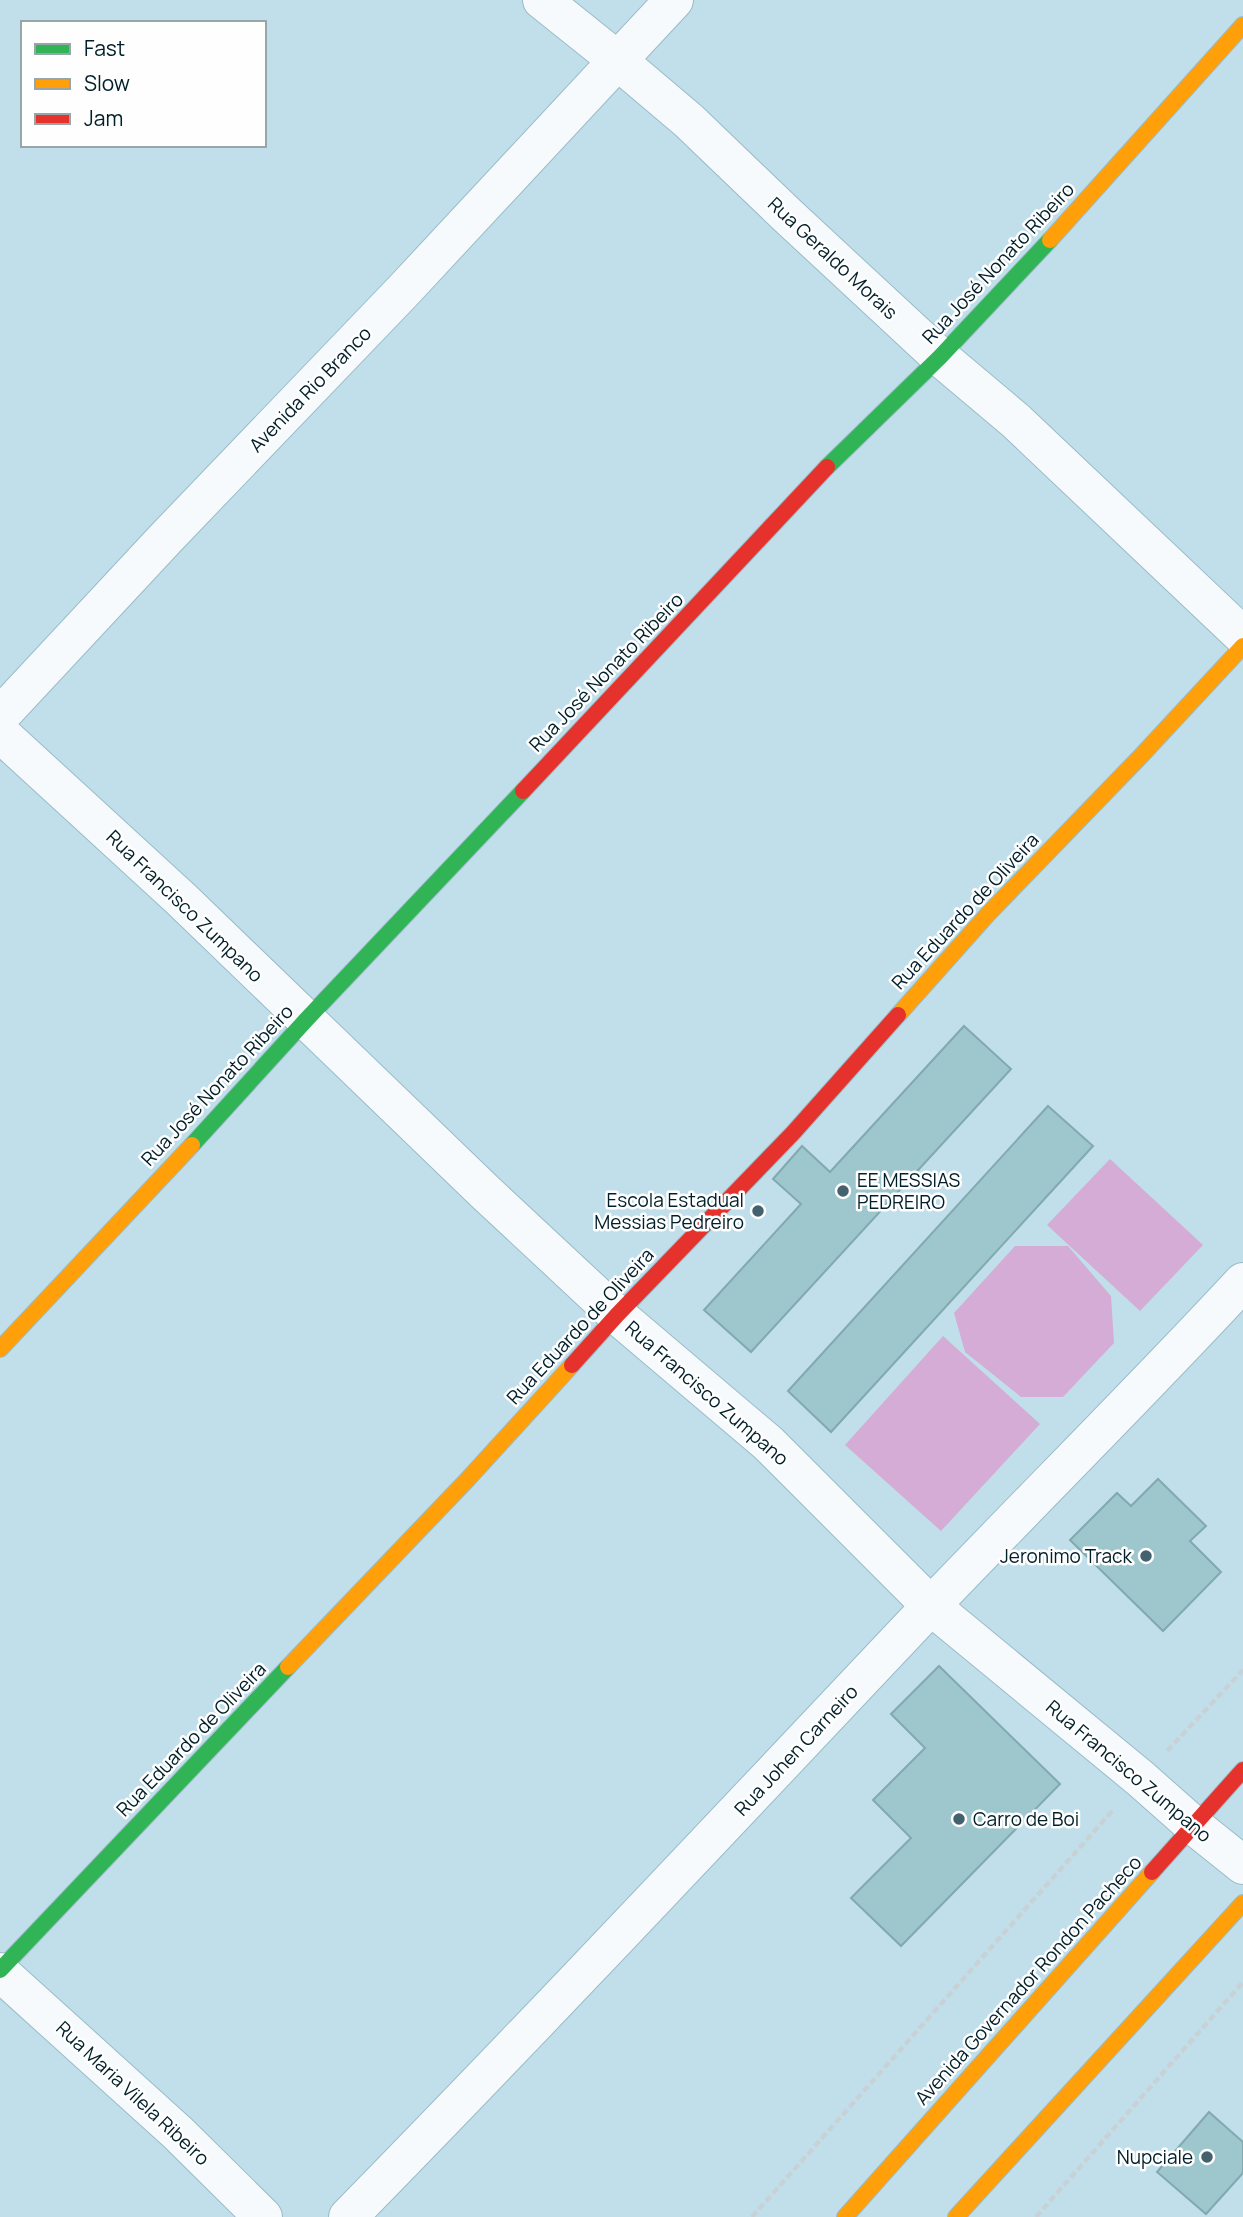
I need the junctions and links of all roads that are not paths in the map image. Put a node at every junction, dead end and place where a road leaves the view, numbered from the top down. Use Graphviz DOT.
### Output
graph roads {
  1 [pos="542,0"];
  2 [pos="674,0"];
  3 [pos="1243,25"];
  4 [pos="617,60"];
  5 [pos="940,357"];
  6 [pos="1243,636"];
  7 [pos="1243,646"];
  8 [pos="0,716"];
  9 [pos="0,733"];
  10 [pos="305,1021"];
  11 [pos="1243,1282"];
  12 [pos="617,1315"];
  13 [pos="0,1349"];
  14 [pos="931,1606"];
  15 [pos="1243,1770"];
  16 [pos="1193,1825"];
  17 [pos="1243,1865"];
  18 [pos="1243,1903"];
  19 [pos="0,1971"];
  20 [pos="263,2217"];
  21 [pos="348,2217"];
  22 [pos="845,2217"];
  23 [pos="956,2217"];
  1 -- 4 [label="street, Rua Geraldo Morais"];
  2 -- 4 [label="street, Avenida Rio Branco"];
  3 -- 5 [label="street, Rua José Nonato Ribeiro"];
  4 -- 5 [label="street, Rua Geraldo Morais"];
  4 -- 8 [label="street, Avenida Rio Branco"];
  5 -- 6 [label="street, Rua Geraldo Morais"];
  5 -- 10 [label="street, Rua José Nonato Ribeiro"];
  7 -- 12 [label="street, Rua Eduardo de Oliveira"];
  9 -- 10 [label="street, Rua Francisco Zumpano"];
  10 -- 12 [label="street, Rua Francisco Zumpano"];
  10 -- 13 [label="street, Rua José Nonato Ribeiro"];
  11 -- 14 [label="street, Rua Johen Carneiro"];
  12 -- 14 [label="street, Rua Francisco Zumpano"];
  12 -- 19 [label="street, Rua Eduardo de Oliveira"];
  14 -- 16 [label="street, Rua Francisco Zumpano"];
  14 -- 21 [label="street, Rua Johen Carneiro"];
  15 -- 16 [label="street, Avenida Governador Rondon Pacheco"];
  16 -- 17 [label="street, Rua Francisco Zumpano"];
  16 -- 22 [label="street, Avenida Governador Rondon Pacheco"];
  18 -- 23 [label="street"];
  19 -- 20 [label="street, Rua Maria Vilela Ribeiro"];
}
